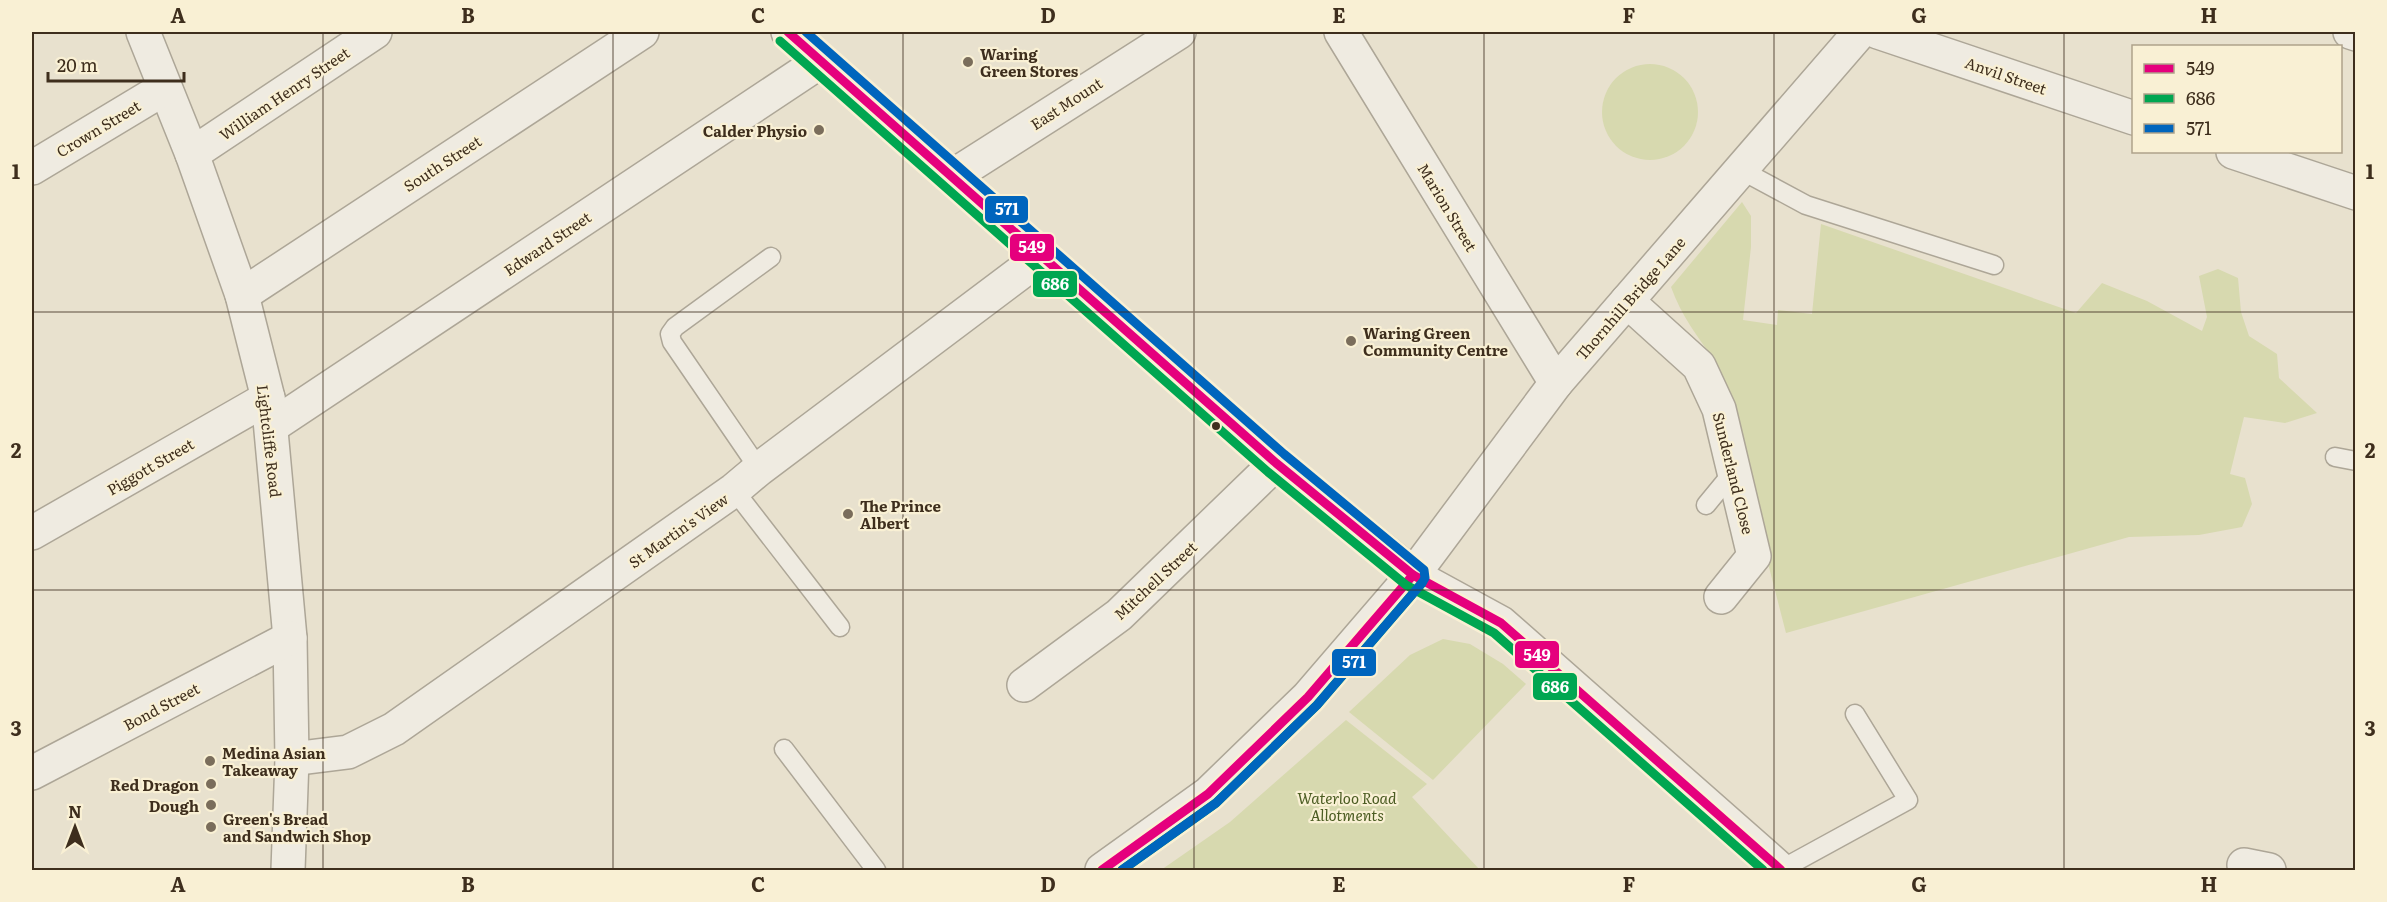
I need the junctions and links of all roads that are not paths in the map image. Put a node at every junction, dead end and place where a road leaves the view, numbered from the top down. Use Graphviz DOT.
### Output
graph roads {
  1 [pos="143,32"];
  2 [pos="375,32"];
  3 [pos="642,32"];
  4 [pos="788,32"];
  5 [pos="1179,32"];
  6 [pos="1341,32"];
  7 [pos="1860,32"];
  8 [pos="1878,32"];
  9 [pos="2349,32"];
  10 [pos="2355,34"];
  11 [pos="821,61"];
  12 [pos="165,88"];
  13 [pos="2132,118"];
  14 [pos="2236,153"];
  15 [pos="192,154"];
  16 [pos="32,168"];
  17 [pos="1741,170"];
  18 [pos="953,176"];
  19 [pos="2355,193"];
  20 [pos="771,257"];
  21 [pos="1041,257"];
  22 [pos="1994,265"];
  23 [pos="242,295"];
  24 [pos="1627,301"];
  25 [pos="1556,383"];
  26 [pos="270,412"];
  27 [pos="2335,457"];
  28 [pos="2355,461"];
  29 [pos="1276,463"];
  30 [pos="759,469"];
  31 [pos="1734,471"];
  32 [pos="734,490"];
  33 [pos="1707,505"];
  34 [pos="32,533"];
  35 [pos="1413,575"];
  36 [pos="1721,597"];
  37 [pos="840,627"];
  38 [pos="290,638"];
  39 [pos="1024,685"];
  40 [pos="1855,714"];
  41 [pos="784,749"];
  42 [pos="292,759"];
  43 [pos="32,773"];
  44 [pos="288,870"];
  45 [pos="876,870"];
  46 [pos="1102,870"];
  47 [pos="1781,870"];
  1 -- 12 [label="street, Lightcliffe Road"];
  2 -- 15 [label="street, William Henry Street"];
  3 -- 23 [label="street, South Street"];
  4 -- 11 [label="street"];
  5 -- 18 [label="street, East Mount"];
  6 -- 25 [label="street, Marion Street"];
  7 -- 17 [label="street, Thornhill Bridge Lane"];
  8 -- 13 [label="street, Anvil Street"];
  9 -- 10 [label="street"];
  11 -- 18 [label="street"];
  11 -- 26 [label="street, Edward Street"];
  12 -- 15 [label="street, Lightcliffe Road"];
  12 -- 16 [label="street, Crown Street"];
  14 -- 19 [label="street"];
  15 -- 23 [label="street, Lightcliffe Road"];
  17 -- 22 [label="lane"];
  17 -- 24 [label="street, Thornhill Bridge Lane"];
  18 -- 21 [label="street"];
  20 -- 30 [label="lane"];
  21 -- 29 [label="street"];
  21 -- 30 [label="street, St Martin's View"];
  23 -- 26 [label="street, Lightcliffe Road"];
  24 -- 25 [label="street, Thornhill Bridge Lane"];
  24 -- 31 [label="street, Sunderland Close"];
  25 -- 35 [label="street, Thornhill Bridge Lane"];
  26 -- 34 [label="street, Piggott Street"];
  26 -- 38 [label="street, Lightcliffe Road"];
  27 -- 28 [label="lane"];
  29 -- 35 [label="street"];
  29 -- 39 [label="street, Mitchell Street"];
  30 -- 32 [label="street, St Martin's View"];
  31 -- 33 [label="lane"];
  31 -- 36 [label="street, Sunderland Close"];
  32 -- 37 [label="lane"];
  32 -- 42 [label="street, St Martin's View"];
  35 -- 46 [label="street, Thornhill Bridge Lane"];
  35 -- 47 [label="street"];
  38 -- 42 [label="street, Lightcliffe Road"];
  38 -- 43 [label="street, Bond Street"];
  40 -- 47 [label="lane"];
  41 -- 45 [label="lane"];
  42 -- 44 [label="street, Lightcliffe Road"];
}
